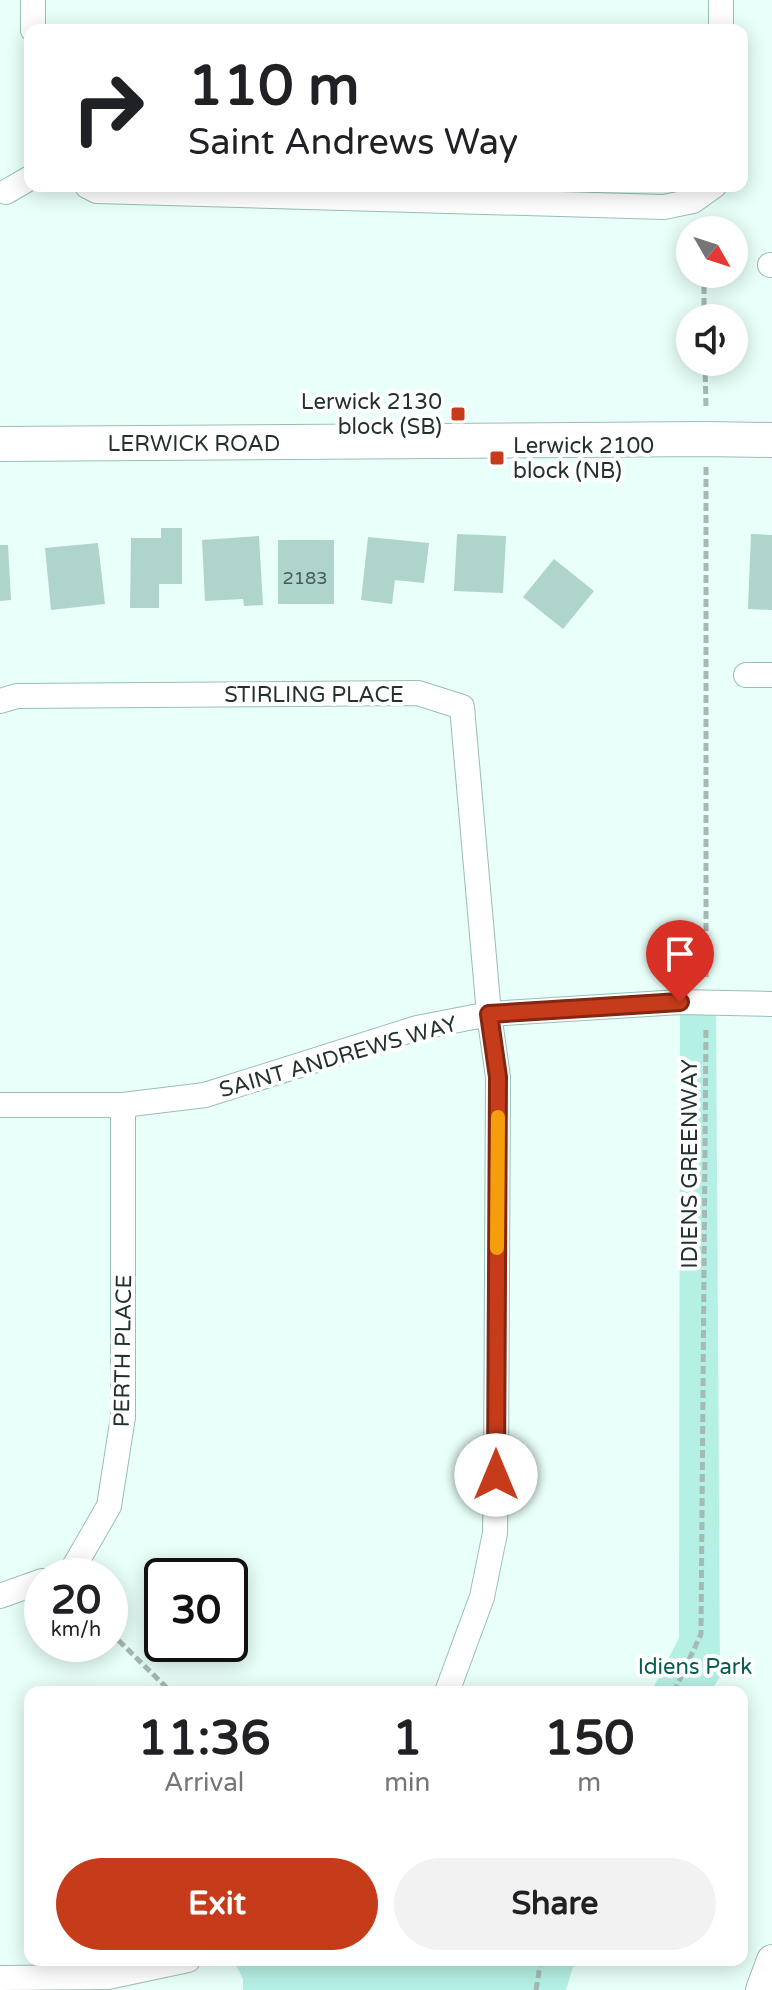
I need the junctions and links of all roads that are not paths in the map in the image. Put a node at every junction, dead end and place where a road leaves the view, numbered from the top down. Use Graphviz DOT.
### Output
graph roads {
  1 [pos="33,0"];
  2 [pos="721,0"];
  3 [pos="33,24"];
  4 [pos="721,24"];
  5 [pos="24,182"];
  6 [pos="6,192"];
  7 [pos="132,192"];
  8 [pos="706,192"];
  9 [pos="772,440"];
  10 [pos="0,444"];
  11 [pos="746,675"];
  12 [pos="772,675"];
  13 [pos="0,701"];
  14 [pos="772,1004"];
  15 [pos="489,1014"];
  16 [pos="0,1105"];
  17 [pos="123,1105"];
  18 [pos="79,1558"];
  19 [pos="24,1587"];
  20 [pos="0,1596"];
  21 [pos="449,1686"];
  22 [pos="772,1961"];
  23 [pos="160,1966"];
  24 [pos="0,1978"];
  25 [pos="761,1990"];
  1 -- 3 [label="street"];
  2 -- 4 [label="street"];
  5 -- 6 [label="street"];
  7 -- 8 [label="street"];
  9 -- 10 [label="main road, LERWICK ROAD"];
  11 -- 12 [label="street"];
  13 -- 15 [label="street, STIRLING PLACE"];
  14 -- 15 [label="street, SAINT ANDREWS WAY"];
  15 -- 17 [label="street, SAINT ANDREWS WAY"];
  15 -- 21 [label="street"];
  16 -- 17 [label="street, SAINT ANDREWS WAY"];
  17 -- 18 [label="street, PERTH PLACE"];
  19 -- 20 [label="street"];
  22 -- 25 [label="street"];
  23 -- 24 [label="street"];
}
